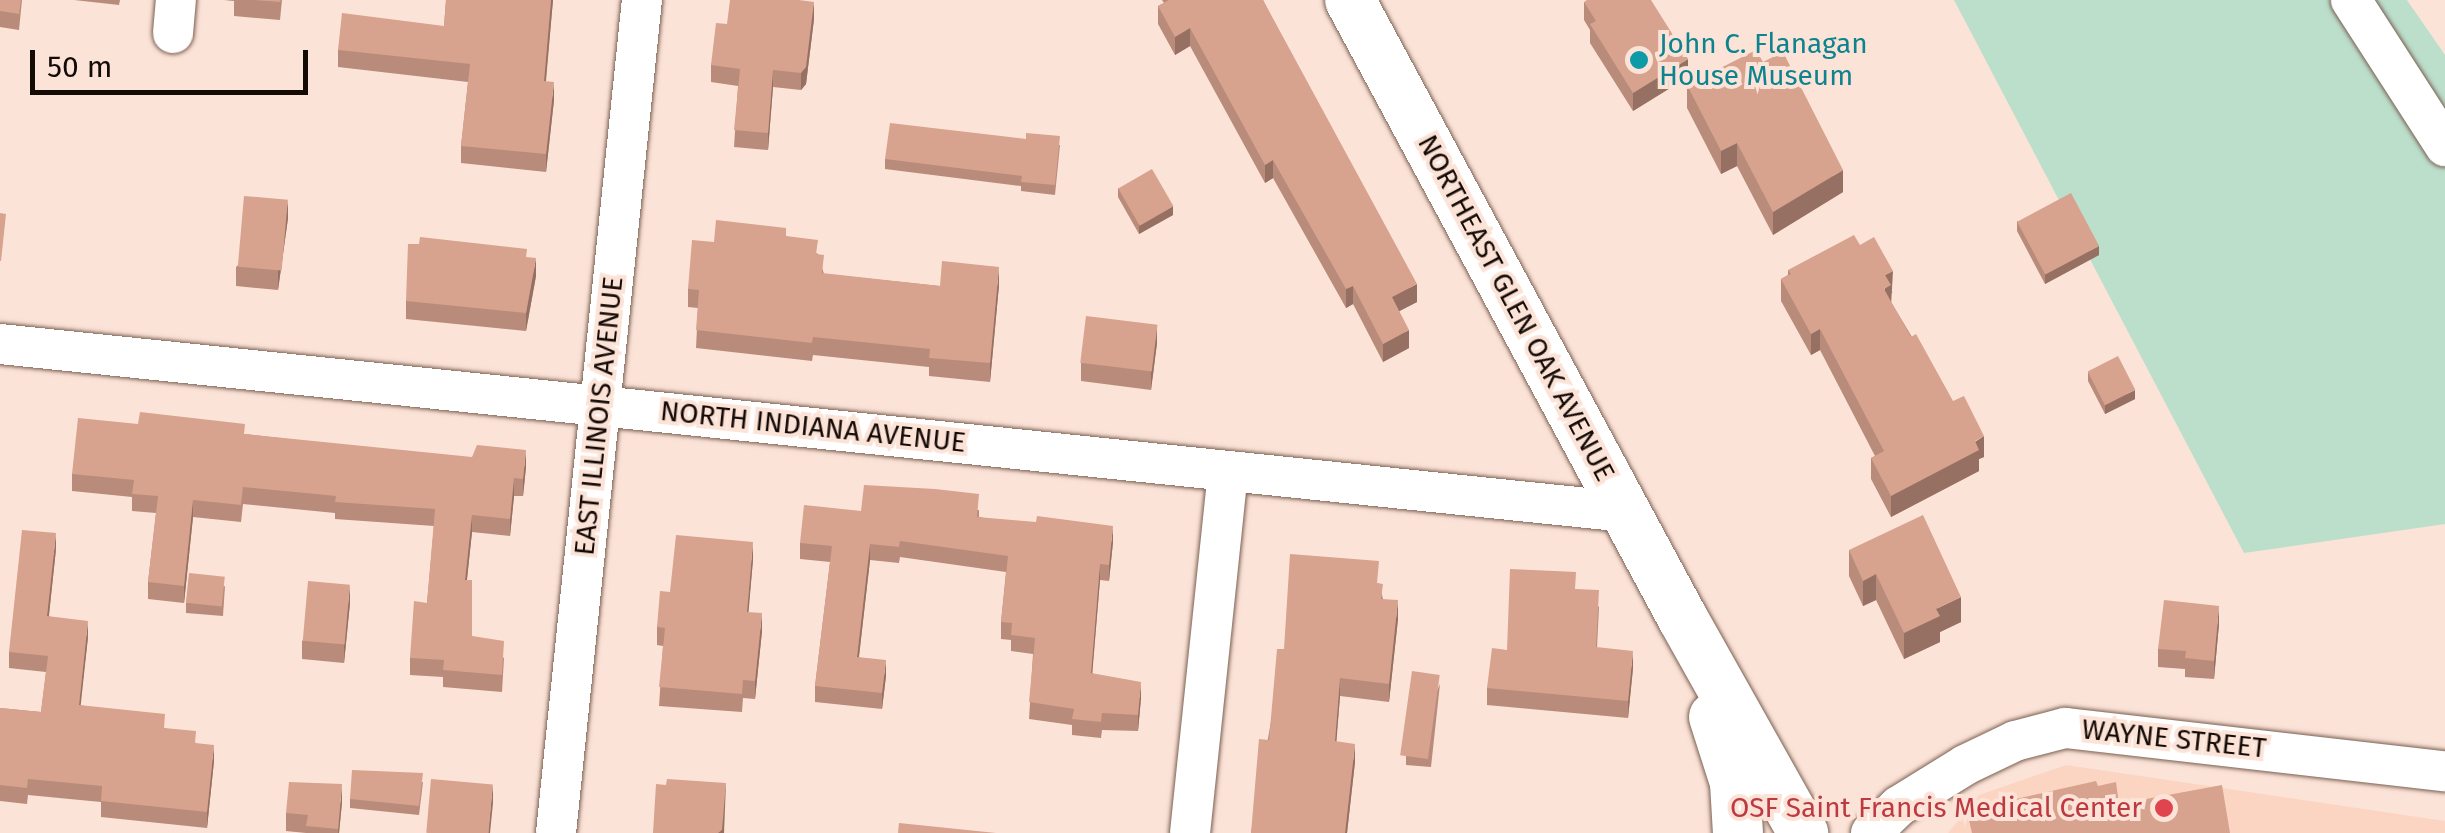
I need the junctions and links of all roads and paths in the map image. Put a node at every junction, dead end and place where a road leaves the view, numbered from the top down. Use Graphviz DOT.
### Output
graph roads {
  1 [pos="642,0"];
  2 [pos="1350,0"];
  3 [pos="2351,0"];
  4 [pos="2445,146"];
  5 [pos="0,344"];
  6 [pos="600,404"];
  7 [pos="1228,472"];
  8 [pos="1626,512"];
  9 [pos="1682,617"];
  10 [pos="2445,771"];
  11 [pos="556,833"];
  12 [pos="1190,833"];
  13 [pos="1738,833"];
  14 [pos="1803,833"];
  15 [pos="1871,833"];
  1 -- 6 [label="street, EAST ILLINOIS AVENUE"];
  2 -- 8 [label="street, NORTHEAST GLEN OAK AVENUE"];
  3 -- 4 [label="street"];
  5 -- 6 [label="street, NORTH INDIANA AVENUE"];
  6 -- 7 [label="street, NORTH INDIANA AVENUE"];
  6 -- 11 [label="street, EAST ILLINOIS AVENUE"];
  7 -- 8 [label="street, NORTH INDIANA AVENUE"];
  7 -- 12 [label="street"];
  8 -- 9 [label="street, NORTHEAST GLEN OAK AVENUE"];
  9 -- 13 [label="street, NORTHEAST GLEN OAK AVENUE"];
  9 -- 14 [label="street, NORTHEAST GLEN OAK AVENUE"];
  10 -- 15 [label="street, WAYNE STREET"];
}
